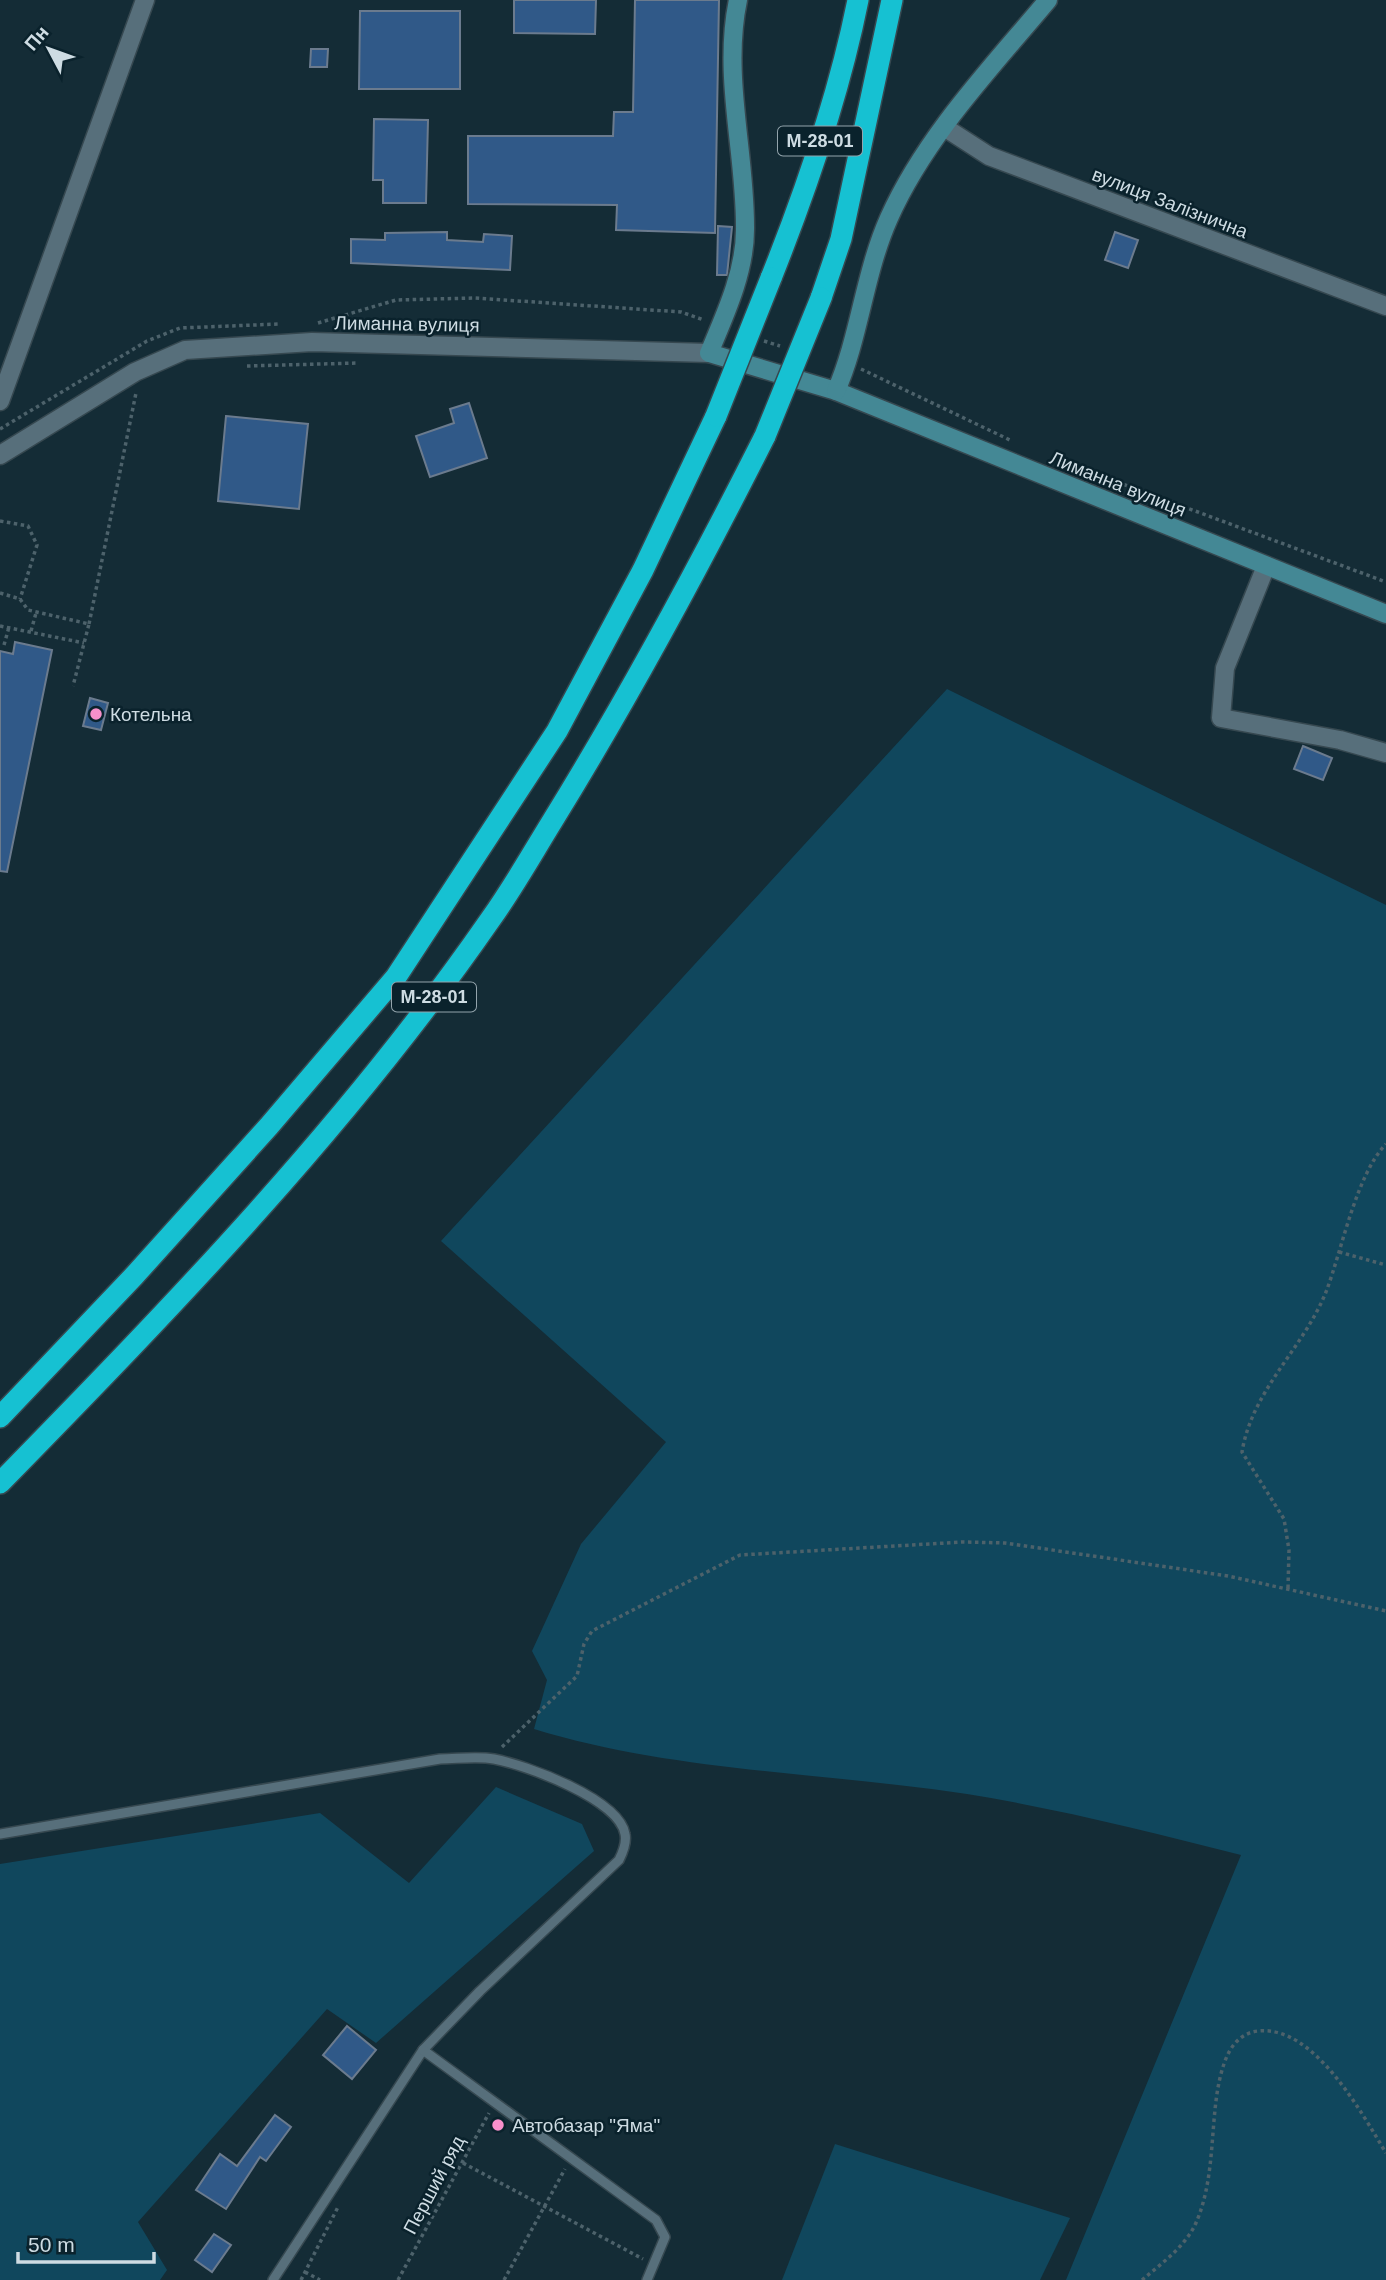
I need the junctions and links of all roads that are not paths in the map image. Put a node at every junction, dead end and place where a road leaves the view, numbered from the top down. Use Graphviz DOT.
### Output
graph roads {
  1 [pos="145,0"];
  2 [pos="738,0"];
  3 [pos="858,0"];
  4 [pos="892,0"];
  5 [pos="906,0"];
  6 [pos="1048,0"];
  7 [pos="869,120"];
  8 [pos="944,127"];
  9 [pos="1386,306"];
  10 [pos="709,353"];
  11 [pos="836,391"];
  12 [pos="0,401"];
  13 [pos="0,455"];
  14 [pos="1266,566"];
  15 [pos="1386,614"];
  16 [pos="1386,753"];
  17 [pos="0,1417"];
  18 [pos="0,1483"];
  19 [pos="0,1834"];
  20 [pos="423,2050"];
  21 [pos="273,2280"];
  22 [pos="647,2280"];
  1 -- 12 [label="street"];
  2 -- 10 [label="main road"];
  3 -- 17 [label="highway, М-28-01, bridge"];
  4 -- 7 [label="highway, М-28-01"];
  5 -- 7 [label="highway"];
  6 -- 8 [label="main road"];
  7 -- 18 [label="highway, М-28-01, bridge"];
  8 -- 9 [label="street, вулиця Залізнична"];
  8 -- 11 [label="main road"];
  10 -- 11 [label="main road, Лиманна вулиця"];
  10 -- 13 [label="street, Лиманна вулиця"];
  11 -- 14 [label="main road, Лиманна вулиця"];
  14 -- 15 [label="main road, Лиманна вулиця"];
  14 -- 16 [label="street"];
  19 -- 20 [label="lane"];
  20 -- 21 [label="lane"];
  20 -- 22 [label="lane"];
}
